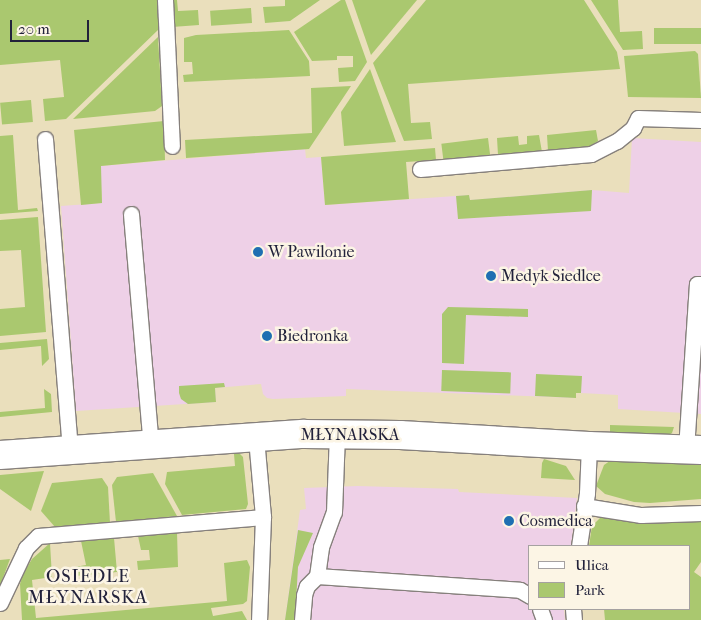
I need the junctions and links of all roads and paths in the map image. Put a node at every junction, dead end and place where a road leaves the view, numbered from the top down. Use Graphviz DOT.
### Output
graph roads {
  1 [pos="165,0"];
  2 [pos="701,120"];
  3 [pos="45,139"];
  4 [pos="172,146"];
  5 [pos="420,169"];
  6 [pos="131,214"];
  7 [pos="701,284"];
  8 [pos="336,434"];
  9 [pos="256,438"];
  10 [pos="151,445"];
  11 [pos="590,446"];
  12 [pos="693,449"];
  13 [pos="70,450"];
  14 [pos="0,455"];
  15 [pos="584,506"];
  16 [pos="701,512"];
  17 [pos="263,517"];
  18 [pos="579,545"];
  19 [pos="317,576"];
  20 [pos="528,595"];
  21 [pos="0,603"];
  22 [pos="259,620"];
  23 [pos="302,620"];
  1 -- 4 [label="lane"];
  2 -- 5 [label="lane"];
  3 -- 13 [label="lane"];
  6 -- 10 [label="lane"];
  7 -- 12 [label="lane"];
  8 -- 9 [label="street, MŁYNARSKA"];
  8 -- 11 [label="street, MŁYNARSKA"];
  8 -- 19 [label="lane"];
  9 -- 10 [label="street, MŁYNARSKA"];
  9 -- 17 [label="lane"];
  10 -- 13 [label="street, MŁYNARSKA"];
  11 -- 12 [label="street, MŁYNARSKA"];
  11 -- 15 [label="lane"];
  13 -- 14 [label="street, MŁYNARSKA"];
  15 -- 16 [label="lane"];
  15 -- 18 [label="lane"];
  17 -- 21 [label="lane"];
  17 -- 22 [label="lane"];
  19 -- 20 [label="lane"];
  19 -- 23 [label="lane"];
}
